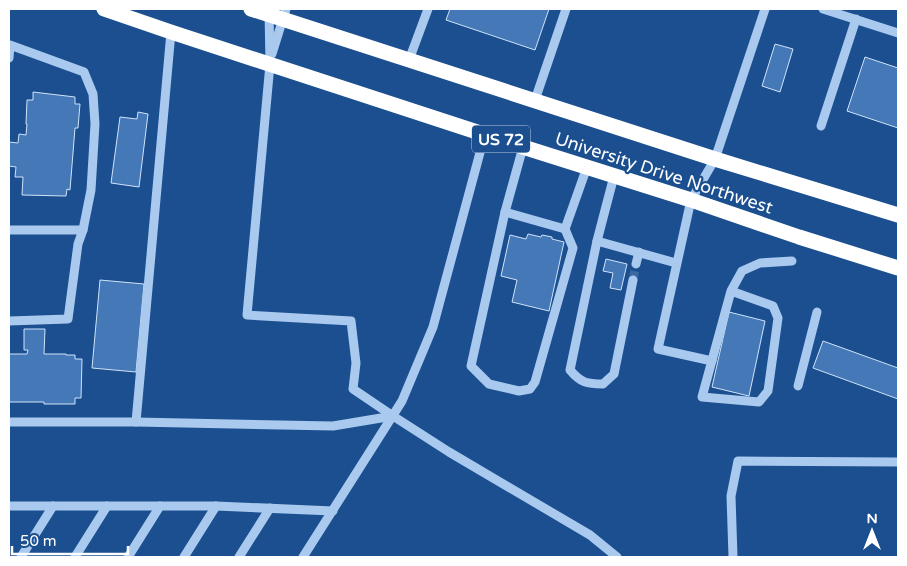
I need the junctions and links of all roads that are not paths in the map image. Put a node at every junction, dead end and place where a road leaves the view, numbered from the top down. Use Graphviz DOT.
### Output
graph roads {
  1 [pos="104,9"];
  2 [pos="251,9"];
  3 [pos="428,9"];
  4 [pos="566,9"];
  5 [pos="765,9"];
  6 [pos="823,9"];
  7 [pos="277,13"];
  8 [pos="856,19"];
  9 [pos="171,32"];
  10 [pos="898,33"];
  11 [pos="9,43"];
  12 [pos="9,58"];
  13 [pos="409,60"];
  14 [pos="270,64"];
  15 [pos="535,100"];
  16 [pos="820,126"];
  17 [pos="485,134"];
  18 [pos="523,147"];
  19 [pos="715,159"];
  20 [pos="587,167"];
  21 [pos="614,176"];
  22 [pos="692,200"];
  23 [pos="505,212"];
  24 [pos="898,215"];
  25 [pos="565,229"];
  26 [pos="9,230"];
  27 [pos="84,230"];
  28 [pos="597,241"];
  29 [pos="639,252"];
  30 [pos="792,261"];
  31 [pos="676,263"];
  32 [pos="636,264"];
  33 [pos="898,268"];
  34 [pos="633,280"];
  35 [pos="731,292"];
  36 [pos="817,312"];
  37 [pos="9,321"];
  38 [pos="712,361"];
  39 [pos="798,386"];
  40 [pos="393,416"];
  41 [pos="9,422"];
  42 [pos="136,422"];
  43 [pos="898,462"];
  44 [pos="9,506"];
  45 [pos="53,506"];
  46 [pos="107,506"];
  47 [pos="160,506"];
  48 [pos="216,506"];
  49 [pos="270,508"];
  50 [pos="333,511"];
  51 [pos="21,557"];
  52 [pos="74,557"];
  53 [pos="128,557"];
  54 [pos="184,557"];
  55 [pos="239,557"];
  56 [pos="303,557"];
  57 [pos="617,557"];
  58 [pos="733,557"];
  1 -- 9 [label="highway, University Drive Northwest / US 72"];
  2 -- 7 [label="highway, University Drive Northwest / US 72"];
  3 -- 13 [label="lane"];
  4 -- 15 [label="lane"];
  5 -- 19 [label="lane"];
  6 -- 8 [label="lane"];
  7 -- 13 [label="highway, University Drive Northwest / US 72"];
  7 -- 14 [label="lane"];
  7 -- 14 [label="lane"];
  8 -- 10 [label="lane"];
  8 -- 16 [label="lane"];
  9 -- 14 [label="highway, University Drive Northwest / US 72"];
  9 -- 42 [label="lane"];
  11 -- 12 [label="lane"];
  11 -- 27 [label="lane"];
  13 -- 15 [label="highway, University Drive Northwest / US 72"];
  14 -- 17 [label="highway, University Drive Northwest / US 72"];
  14 -- 40 [label="lane"];
  15 -- 19 [label="highway, University Drive Northwest / US 72"];
  17 -- 18 [label="highway, University Drive Northwest / US 72"];
  17 -- 40 [label="lane"];
  18 -- 20 [label="highway, University Drive Northwest / US 72"];
  18 -- 23 [label="lane"];
  19 -- 22 [label="lane"];
  19 -- 24 [label="highway, University Drive Northwest / US 72"];
  20 -- 21 [label="highway, University Drive Northwest / US 72"];
  20 -- 25 [label="lane"];
  21 -- 22 [label="highway, University Drive Northwest / US 72"];
  21 -- 28 [label="lane"];
  22 -- 31 [label="lane"];
  22 -- 33 [label="highway, University Drive Northwest / US 72"];
  23 -- 25 [label="lane"];
  23 -- 25 [label="lane"];
  26 -- 27 [label="lane"];
  27 -- 37 [label="lane"];
  28 -- 29 [label="lane"];
  28 -- 34 [label="lane"];
  29 -- 31 [label="lane"];
  29 -- 32 [label="lane"];
  30 -- 35 [label="lane"];
  31 -- 38 [label="lane"];
  35 -- 38 [label="lane"];
  35 -- 38 [label="lane"];
  36 -- 39 [label="lane"];
  40 -- 42 [label="lane"];
  40 -- 50 [label="lane"];
  40 -- 57 [label="lane"];
  41 -- 42 [label="lane"];
  43 -- 58 [label="lane"];
  44 -- 45 [label="lane"];
  45 -- 46 [label="lane"];
  45 -- 51 [label="lane"];
  46 -- 47 [label="lane"];
  46 -- 52 [label="lane"];
  47 -- 48 [label="lane"];
  47 -- 53 [label="lane"];
  48 -- 49 [label="lane"];
  48 -- 54 [label="lane"];
  49 -- 50 [label="lane"];
  49 -- 55 [label="lane"];
  50 -- 56 [label="lane"];
}
